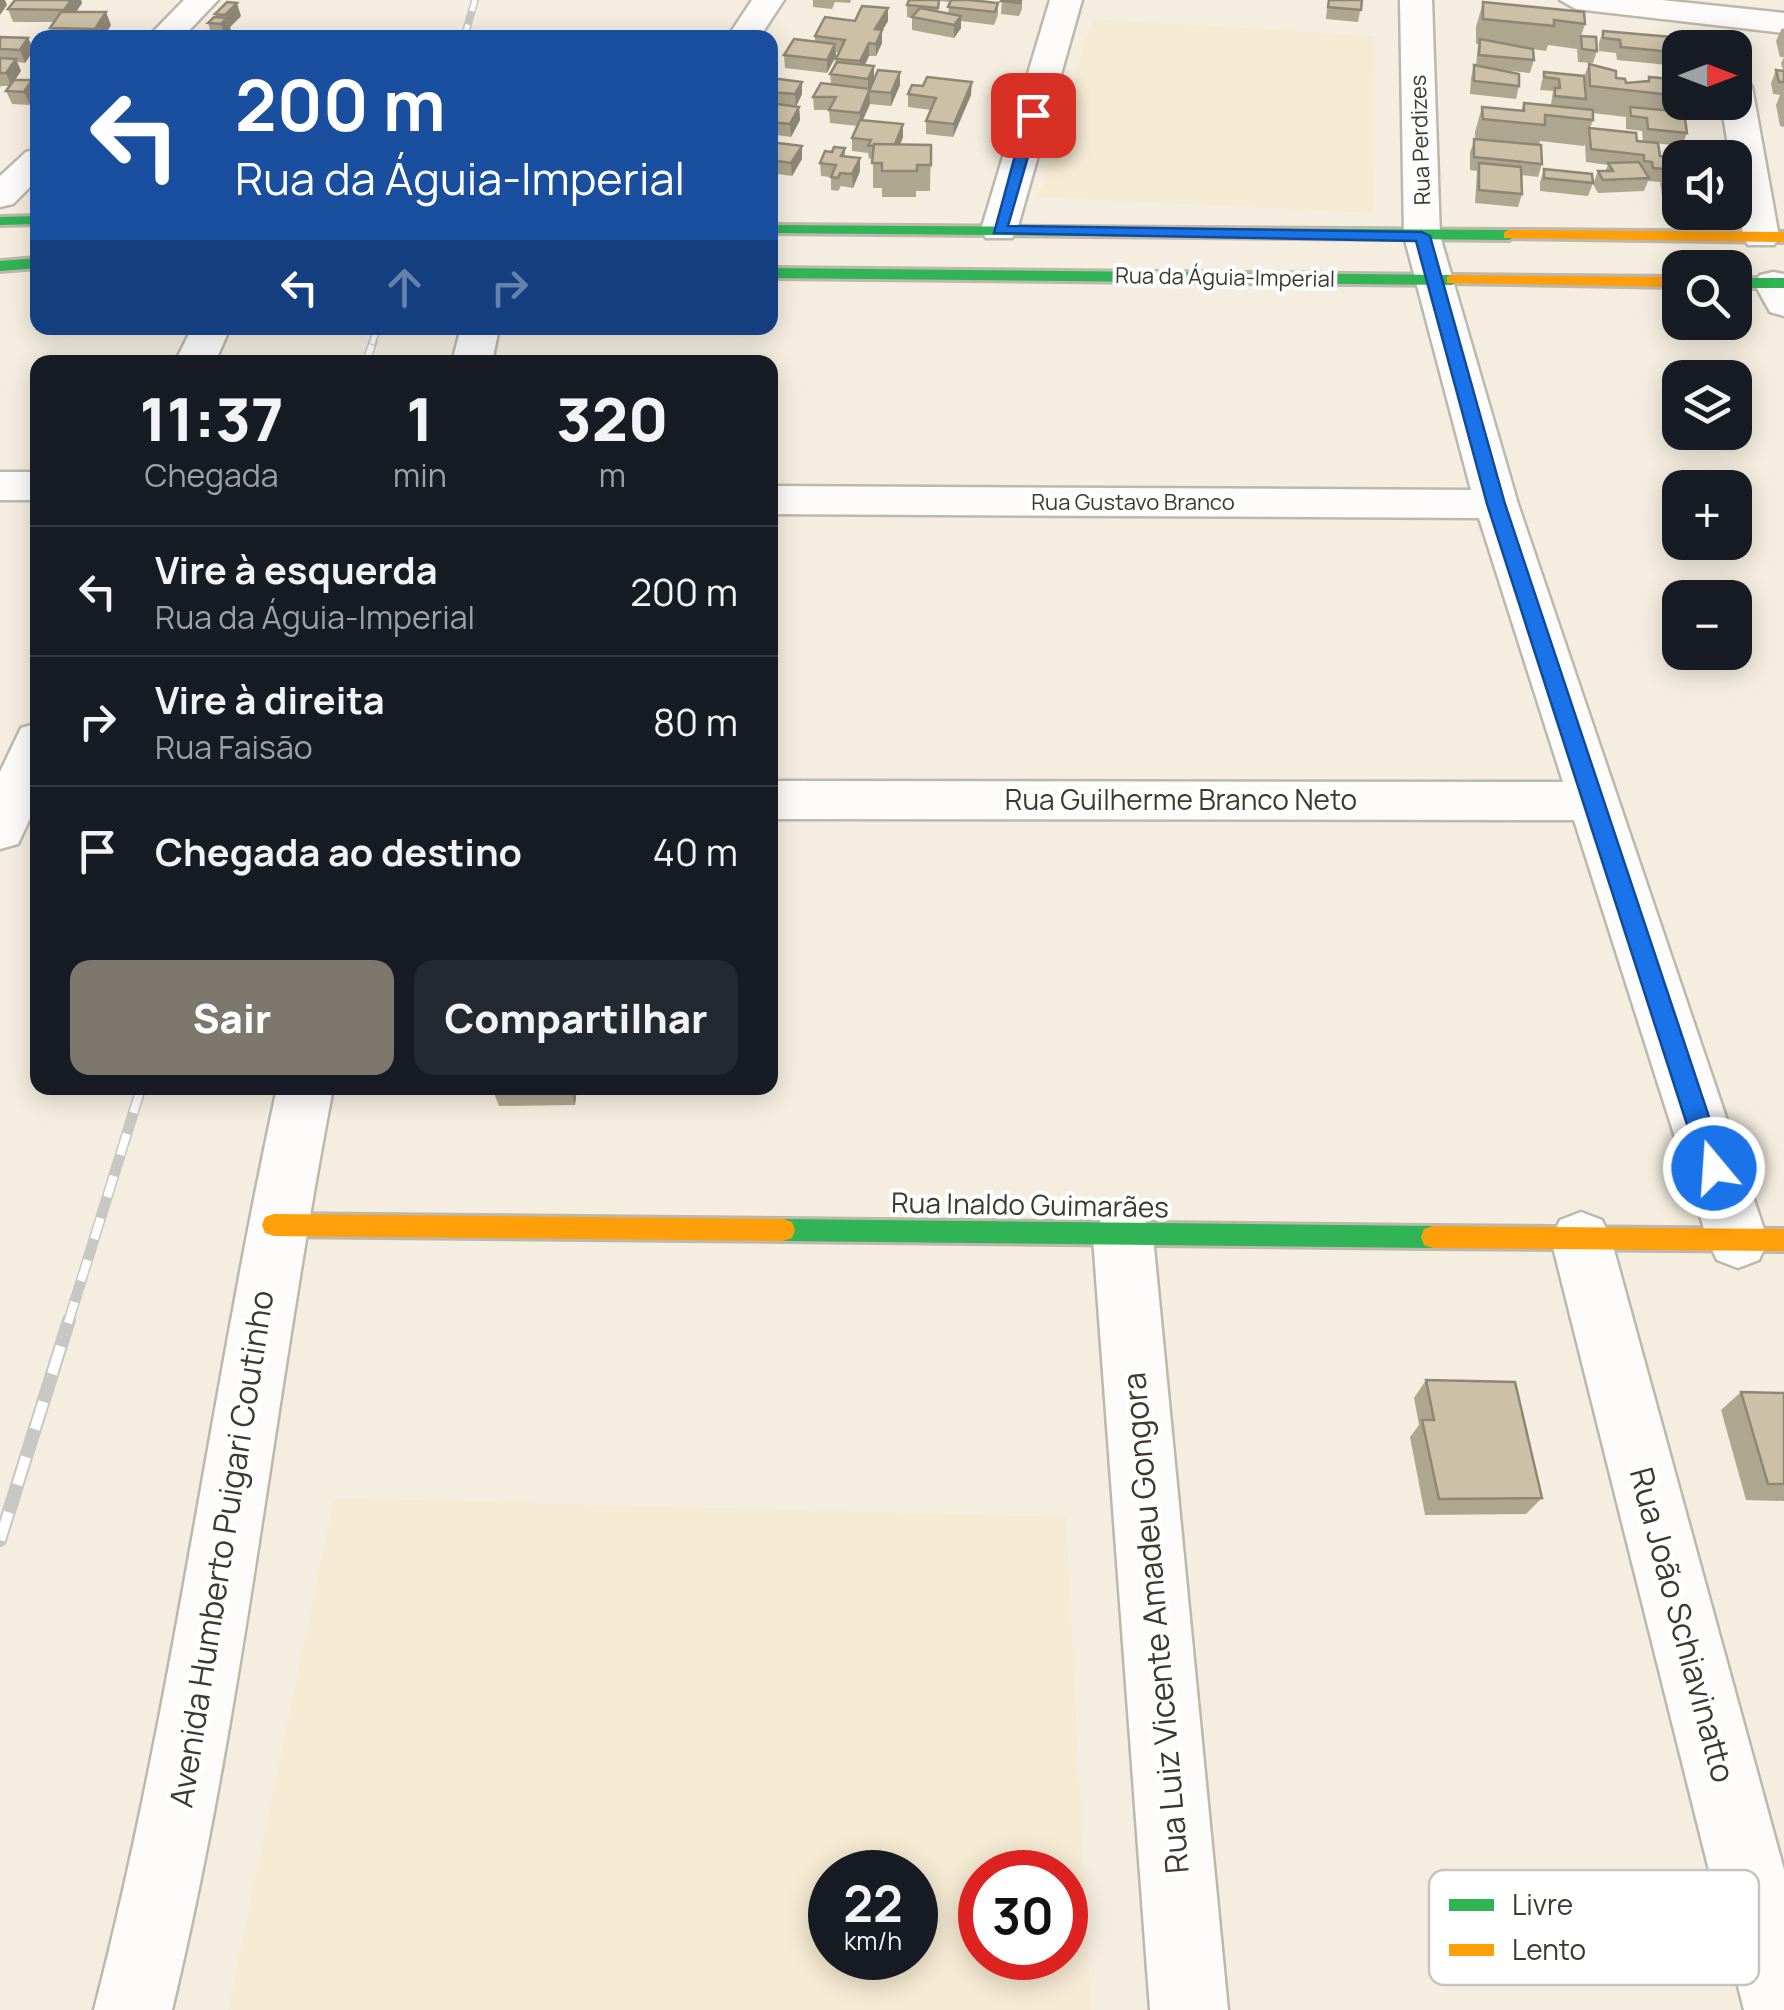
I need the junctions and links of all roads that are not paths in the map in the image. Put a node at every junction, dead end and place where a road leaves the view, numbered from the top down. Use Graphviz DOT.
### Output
graph roads {
  1 [pos="202,0"];
  2 [pos="768,0"];
  3 [pos="1066,0"];
  4 [pos="1416,0"];
  5 [pos="1576,0"];
  6 [pos="1723,22"];
  7 [pos="1784,23"];
  8 [pos="171,30"];
  9 [pos="749,30"];
  10 [pos="1743,120"];
  11 [pos="30,168"];
  12 [pos="0,196"];
  13 [pos="30,220"];
  14 [pos="0,222"];
  15 [pos="778,230"];
  16 [pos="1000,230"];
  17 [pos="1773,237"];
  18 [pos="1428,258"];
  19 [pos="30,264"];
  20 [pos="0,266"];
  21 [pos="778,273"];
  22 [pos="1662,280"];
  23 [pos="0,486"];
  24 [pos="30,486"];
  25 [pos="778,500"];
  26 [pos="1496,504"];
  27 [pos="19,769"];
  28 [pos="778,800"];
  29 [pos="1593,801"];
  30 [pos="0,830"];
  31 [pos="303,1095"];
  32 [pos="274,1224"];
  33 [pos="1123,1237"];
  34 [pos="1581,1239"];
  35 [pos="1761,1240"];
  36 [pos="1746,1870"];
  37 [pos="1759,1918"];
  38 [pos="133,2010"];
  39 [pos="1188,2010"];
  40 [pos="1783,2010"];
  1 -- 8 [label="street"];
  2 -- 9 [label="street"];
  3 -- 16 [label="street"];
  4 -- 18 [label="street, Rua Perdizes"];
  5 -- 6 [label="street"];
  6 -- 7 [label="street"];
  10 -- 17 [label="street"];
  11 -- 12 [label="street"];
  13 -- 14 [label="street"];
  15 -- 16 [label="street, Rua da Águia-Imperial"];
  16 -- 18 [label="street, Rua da Águia-Imperial"];
  17 -- 18 [label="street, Rua da Águia-Imperial"];
  18 -- 21 [label="street, Rua da Águia-Imperial"];
  18 -- 22 [label="street, Rua da Águia-Imperial"];
  18 -- 26 [label="street, Rua Perdizes"];
  19 -- 20 [label="street"];
  23 -- 24 [label="street"];
  25 -- 26 [label="street, Rua Gustavo Branco"];
  26 -- 29 [label="street, Rua Perdizes"];
  27 -- 30 [label="street"];
  28 -- 29 [label="street, Rua Guilherme Branco Neto"];
  29 -- 35 [label="street, Rua Perdizes"];
  31 -- 32 [label="street, Avenida Humberto Puigari Coutinho"];
  32 -- 33 [label="street, Rua Inaldo Guimarães"];
  32 -- 38 [label="street, Avenida Humberto Puigari Coutinho"];
  33 -- 34 [label="street, Rua Inaldo Guimarães"];
  33 -- 39 [label="street, Rua Luiz Vicente Amadeu Gongora"];
  34 -- 35 [label="street, Rua Inaldo Guimarães"];
  34 -- 36 [label="street, Rua João Schiavinatto"];
  37 -- 40 [label="street, Rua João Schiavinatto"];
}
